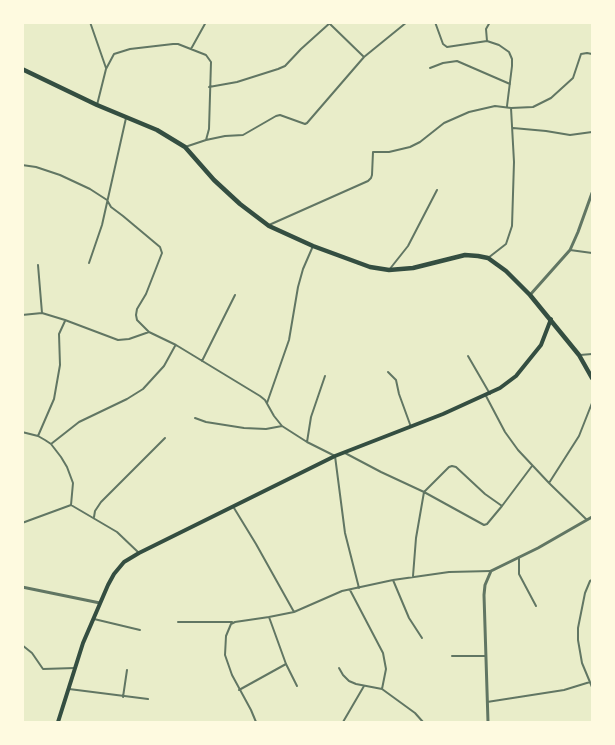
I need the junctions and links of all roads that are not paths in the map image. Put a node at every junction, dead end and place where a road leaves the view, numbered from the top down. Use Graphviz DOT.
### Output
graph roads {
  1 [pos="90,22"];
  2 [pos="206,22"];
  3 [pos="407,22"];
  4 [pos="435,22"];
  5 [pos="490,22"];
  6 [pos="331,23"];
  7 [pos="487,41"];
  8 [pos="191,49"];
  9 [pos="592,54"];
  10 [pos="364,57"];
  11 [pos="430,68"];
  12 [pos="22,69"];
  13 [pos="106,69"];
  14 [pos="510,84"];
  15 [pos="209,87"];
  16 [pos="97,105"];
  17 [pos="509,107"];
  18 [pos="126,117"];
  19 [pos="513,128"];
  20 [pos="592,132"];
  21 [pos="206,140"];
  22 [pos="185,147"];
  23 [pos="22,165"];
  24 [pos="437,190"];
  25 [pos="592,193"];
  26 [pos="107,200"];
  27 [pos="269,226"];
  28 [pos="313,246"];
  29 [pos="570,250"];
  30 [pos="592,253"];
  31 [pos="488,258"];
  32 [pos="89,262"];
  33 [pos="38,265"];
  34 [pos="389,270"];
  35 [pos="235,295"];
  36 [pos="530,295"];
  37 [pos="42,313"];
  38 [pos="22,315"];
  39 [pos="551,319"];
  40 [pos="65,320"];
  41 [pos="149,332"];
  42 [pos="176,345"];
  43 [pos="592,354"];
  44 [pos="579,355"];
  45 [pos="468,356"];
  46 [pos="202,361"];
  47 [pos="388,372"];
  48 [pos="325,376"];
  49 [pos="592,378"];
  50 [pos="488,395"];
  51 [pos="267,403"];
  52 [pos="592,404"];
  53 [pos="195,418"];
  54 [pos="282,426"];
  55 [pos="411,427"];
  56 [pos="22,432"];
  57 [pos="38,436"];
  58 [pos="165,438"];
  59 [pos="307,441"];
  60 [pos="51,444"];
  61 [pos="345,453"];
  62 [pos="335,456"];
  63 [pos="532,465"];
  64 [pos="549,483"];
  65 [pos="424,492"];
  66 [pos="71,505"];
  67 [pos="502,506"];
  68 [pos="233,507"];
  69 [pos="94,517"];
  70 [pos="592,517"];
  71 [pos="587,520"];
  72 [pos="22,523"];
  73 [pos="139,553"];
  74 [pos="519,558"];
  75 [pos="491,571"];
  76 [pos="412,577"];
  77 [pos="393,580"];
  78 [pos="592,580"];
  79 [pos="22,587"];
  80 [pos="359,588"];
  81 [pos="350,590"];
  82 [pos="100,603"];
  83 [pos="536,606"];
  84 [pos="294,612"];
  85 [pos="270,617"];
  86 [pos="94,620"];
  87 [pos="178,622"];
  88 [pos="235,622"];
  89 [pos="140,630"];
  90 [pos="422,638"];
  91 [pos="22,645"];
  92 [pos="452,656"];
  93 [pos="485,656"];
  94 [pos="286,664"];
  95 [pos="75,668"];
  96 [pos="339,668"];
  97 [pos="127,670"];
  98 [pos="590,682"];
  99 [pos="297,686"];
  100 [pos="364,686"];
  101 [pos="592,687"];
  102 [pos="69,689"];
  103 [pos="382,689"];
  104 [pos="239,690"];
  105 [pos="123,697"];
  106 [pos="148,699"];
  107 [pos="487,702"];
  108 [pos="58,723"];
  109 [pos="256,723"];
  110 [pos="343,723"];
  111 [pos="423,723"];
  112 [pos="488,723"];
  1 -- 13 [label="street"];
  2 -- 8 [label="street"];
  3 -- 10 [label="street"];
  4 -- 7 [label="street"];
  5 -- 7 [label="street"];
  6 -- 10 [label="street"];
  6 -- 15 [label="street"];
  7 -- 14 [label="street"];
  8 -- 13 [label="street"];
  8 -- 15 [label="street"];
  9 -- 17 [label="street"];
  10 -- 21 [label="street"];
  11 -- 14 [label="street"];
  12 -- 16 [label="highway"];
  13 -- 16 [label="street"];
  14 -- 17 [label="street"];
  15 -- 21 [label="street"];
  16 -- 18 [label="highway"];
  17 -- 19 [label="street"];
  17 -- 27 [label="street"];
  18 -- 22 [label="highway"];
  18 -- 26 [label="street"];
  19 -- 20 [label="street"];
  19 -- 31 [label="street"];
  21 -- 22 [label="street"];
  22 -- 27 [label="highway"];
  23 -- 26 [label="street"];
  24 -- 34 [label="street"];
  25 -- 29 [label="street"];
  26 -- 32 [label="street"];
  26 -- 41 [label="street"];
  27 -- 28 [label="highway"];
  28 -- 34 [label="highway"];
  28 -- 51 [label="street"];
  29 -- 30 [label="street"];
  29 -- 36 [label="street"];
  31 -- 34 [label="highway"];
  31 -- 36 [label="highway"];
  33 -- 37 [label="street"];
  35 -- 46 [label="street"];
  36 -- 39 [label="highway"];
  37 -- 38 [label="street"];
  37 -- 40 [label="street"];
  39 -- 44 [label="highway"];
  39 -- 50 [label="main road"];
  40 -- 41 [label="street"];
  40 -- 57 [label="street"];
  41 -- 42 [label="street"];
  42 -- 46 [label="street"];
  42 -- 60 [label="street"];
  43 -- 44 [label="street"];
  44 -- 49 [label="highway"];
  45 -- 50 [label="street"];
  46 -- 51 [label="street"];
  47 -- 55 [label="street"];
  48 -- 59 [label="street"];
  50 -- 55 [label="main road"];
  50 -- 63 [label="street"];
  51 -- 54 [label="street"];
  52 -- 64 [label="street"];
  53 -- 54 [label="street"];
  54 -- 59 [label="street"];
  55 -- 61 [label="main road"];
  56 -- 57 [label="street"];
  57 -- 60 [label="street"];
  58 -- 69 [label="street"];
  59 -- 62 [label="street"];
  60 -- 66 [label="street"];
  61 -- 62 [label="main road"];
  61 -- 65 [label="street"];
  62 -- 68 [label="main road"];
  62 -- 80 [label="street"];
  63 -- 64 [label="street"];
  63 -- 67 [label="street"];
  64 -- 71 [label="street"];
  65 -- 67 [label="street"];
  65 -- 67 [label="street"];
  65 -- 76 [label="street"];
  66 -- 69 [label="street"];
  66 -- 72 [label="street"];
  68 -- 73 [label="main road"];
  68 -- 84 [label="street"];
  69 -- 73 [label="street"];
  70 -- 71 [label="street"];
  71 -- 74 [label="street"];
  73 -- 82 [label="main road"];
  74 -- 75 [label="street"];
  74 -- 83 [label="street"];
  75 -- 76 [label="street"];
  75 -- 93 [label="street"];
  76 -- 77 [label="street"];
  77 -- 80 [label="street"];
  77 -- 90 [label="street"];
  78 -- 98 [label="street"];
  79 -- 82 [label="street"];
  80 -- 81 [label="street"];
  81 -- 84 [label="street"];
  81 -- 103 [label="street"];
  82 -- 86 [label="main road"];
  84 -- 85 [label="street"];
  85 -- 88 [label="street"];
  85 -- 94 [label="street"];
  86 -- 89 [label="street"];
  86 -- 95 [label="main road"];
  87 -- 88 [label="street"];
  88 -- 104 [label="street"];
  91 -- 95 [label="street"];
  92 -- 93 [label="street"];
  93 -- 107 [label="street"];
  94 -- 99 [label="street"];
  94 -- 104 [label="street"];
  95 -- 102 [label="main road"];
  96 -- 100 [label="street"];
  97 -- 105 [label="street"];
  98 -- 101 [label="street"];
  98 -- 107 [label="street"];
  100 -- 103 [label="street"];
  100 -- 110 [label="street"];
  102 -- 105 [label="street"];
  102 -- 108 [label="main road"];
  103 -- 111 [label="street"];
  104 -- 109 [label="street"];
  105 -- 106 [label="street"];
  107 -- 112 [label="street"];
}
